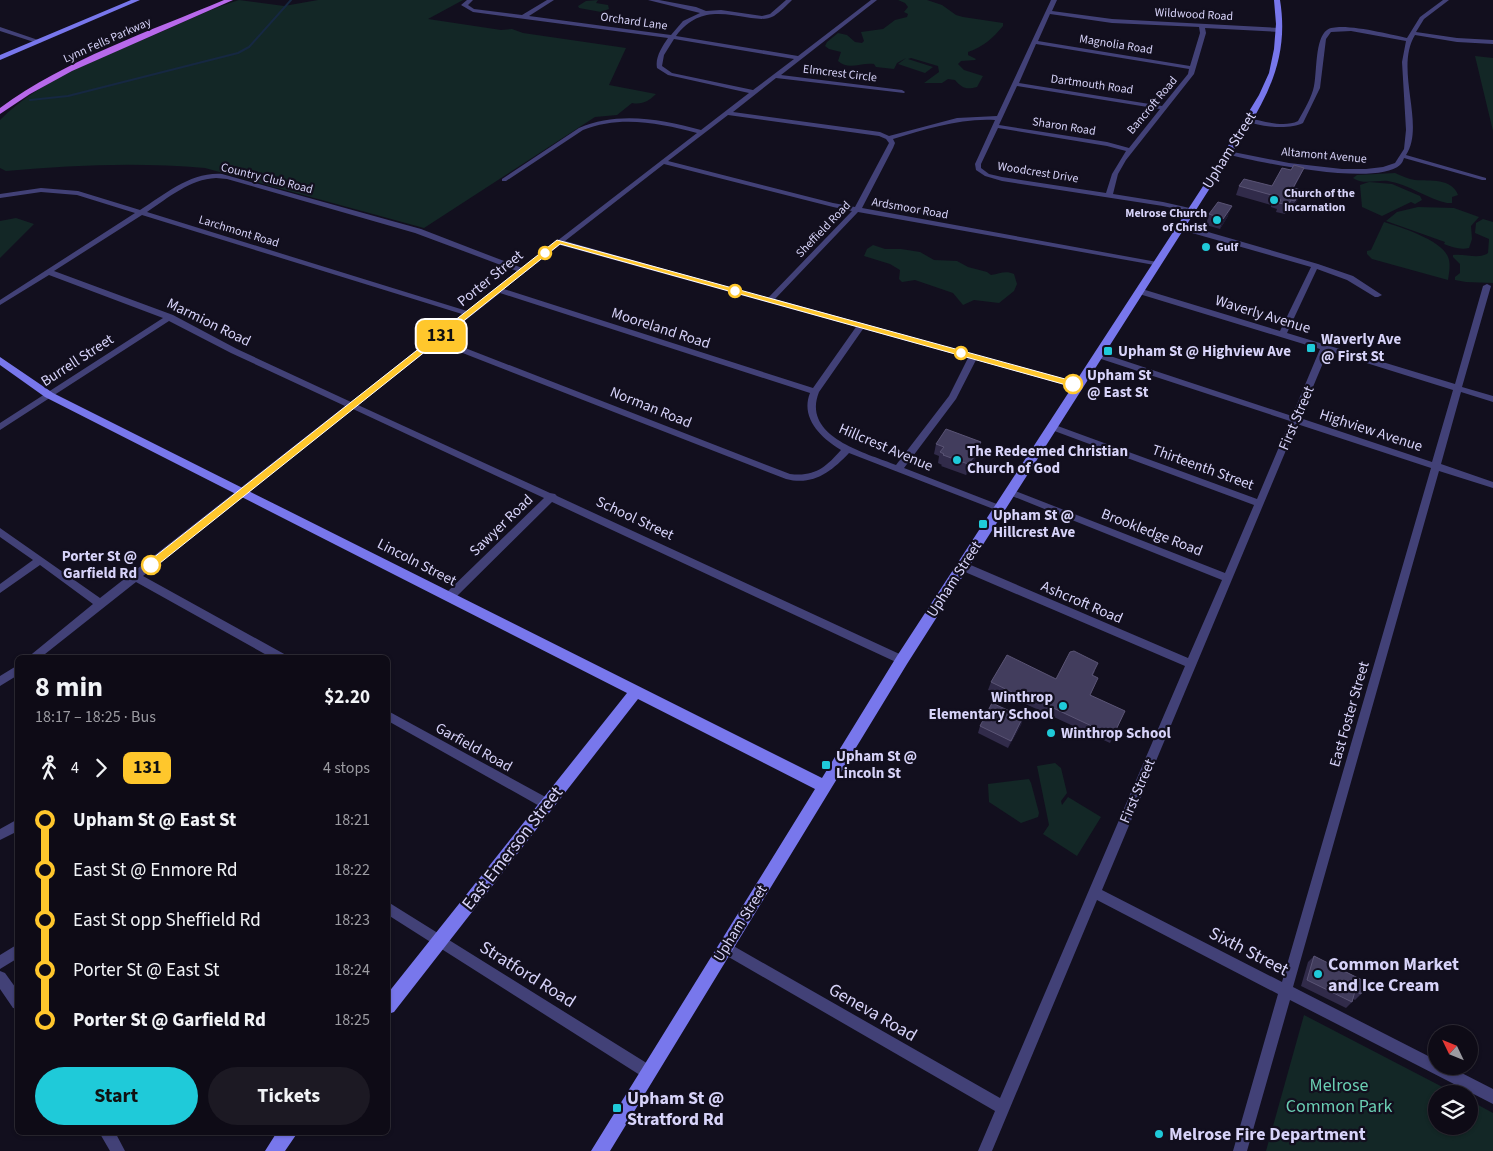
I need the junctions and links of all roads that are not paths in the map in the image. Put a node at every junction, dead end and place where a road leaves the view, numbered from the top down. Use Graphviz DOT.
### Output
graph roads {
  1 [pos="137,0"];
  2 [pos="230,0"];
  3 [pos="470,0"];
  4 [pos="551,0"];
  5 [pos="651,0"];
  6 [pos="789,0"];
  7 [pos="874,0"];
  8 [pos="1054,0"];
  9 [pos="1277,0"];
  10 [pos="1446,0"];
  11 [pos="1048,12"];
  12 [pos="705,13"];
  13 [pos="523,17"];
  14 [pos="1202,25"];
  15 [pos="0,29"];
  16 [pos="1279,30"];
  17 [pos="1412,33"];
  18 [pos="671,38"];
  19 [pos="1409,40"];
  20 [pos="39,42"];
  21 [pos="1034,42"];
  22 [pos="1493,42"];
  23 [pos="0,58"];
  24 [pos="800,58"];
  25 [pos="1194,68"];
  26 [pos="776,76"];
  27 [pos="1015,84"];
  28 [pos="755,92"];
  29 [pos="902,92"];
  30 [pos="1165,108"];
  31 [pos="0,112"];
  32 [pos="728,113"];
  33 [pos="999,118"];
  34 [pos="1248,120"];
  35 [pos="995,126"];
  36 [pos="703,132"];
  37 [pos="889,138"];
  38 [pos="1130,150"];
  39 [pos="1228,153"];
  40 [pos="1403,156"];
  41 [pos="663,162"];
  42 [pos="1484,179"];
  43 [pos="504,180"];
  44 [pos="0,196"];
  45 [pos="1109,196"];
  46 [pos="857,210"];
  47 [pos="1191,211"];
  48 [pos="141,212"];
  49 [pos="1181,227"];
  50 [pos="559,242"];
  51 [pos="1157,264"];
  52 [pos="1315,266"];
  53 [pos="523,271"];
  54 [pos="49,272"];
  55 [pos="1487,286"];
  56 [pos="499,290"];
  57 [pos="1139,291"];
  58 [pos="1378,295"];
  59 [pos="770,300"];
  60 [pos="0,303"];
  61 [pos="469,314"];
  62 [pos="170,317"];
  63 [pos="861,326"];
  64 [pos="1282,335"];
  65 [pos="437,340"];
  66 [pos="1325,348"];
  67 [pos="1098,356"];
  68 [pos="974,357"];
  69 [pos="0,360"];
  70 [pos="1078,386"];
  71 [pos="1458,388"];
  72 [pos="815,392"];
  73 [pos="49,395"];
  74 [pos="1493,399"];
  75 [pos="354,406"];
  76 [pos="1295,419"];
  77 [pos="0,426"];
  78 [pos="1052,427"];
  79 [pos="847,449"];
  80 [pos="1435,466"];
  81 [pos="898,469"];
  82 [pos="1493,485"];
  83 [pos="1010,492"];
  84 [pos="243,493"];
  85 [pos="552,496"];
  86 [pos="1260,503"];
  87 [pos="1000,508"];
  88 [pos="0,532"];
  89 [pos="40,560"];
  90 [pos="962,566"];
  91 [pos="136,577"];
  92 [pos="1228,578"];
  93 [pos="0,589"];
  94 [pos="449,597"];
  95 [pos="101,604"];
  96 [pos="36,655"];
  97 [pos="277,655"];
  98 [pos="902,660"];
  99 [pos="1191,664"];
  100 [pos="15,673"];
  101 [pos="0,682"];
  102 [pos="638,690"];
  103 [pos="390,717"];
  104 [pos="824,786"];
  105 [pos="547,804"];
  106 [pos="15,826"];
  107 [pos="0,836"];
  108 [pos="1094,892"];
  109 [pos="390,909"];
  110 [pos="439,940"];
  111 [pos="725,948"];
  112 [pos="15,952"];
  113 [pos="0,963"];
  114 [pos="0,978"];
  115 [pos="1286,991"];
  116 [pos="15,1000"];
  117 [pos="390,1003"];
  118 [pos="648,1072"];
  119 [pos="1493,1097"];
  120 [pos="1003,1108"];
  121 [pos="108,1135"];
  122 [pos="287,1135"];
  123 [pos="118,1151"];
  124 [pos="274,1151"];
  125 [pos="600,1151"];
  126 [pos="984,1151"];
  127 [pos="1240,1151"];
  1 -- 20 [label="main road"];
  2 -- 31 [label="main road, Lynn Fells Parkway"];
  3 -- 13 [label="street, Orchard Lane"];
  4 -- 13 [label="street"];
  5 -- 12 [label="street"];
  6 -- 12 [label="street"];
  7 -- 24 [label="street, Porter Street"];
  8 -- 11 [label="street, Woodcrest Drive"];
  9 -- 16 [label="main road, Upham Street"];
  10 -- 17 [label="street"];
  11 -- 14 [label="street, Wildwood Road"];
  11 -- 21 [label="street, Woodcrest Drive"];
  12 -- 18 [label="street"];
  13 -- 18 [label="street, Orchard Lane"];
  14 -- 16 [label="street, Wildwood Road"];
  14 -- 25 [label="street, Bancroft Road"];
  15 -- 20 [label="street"];
  16 -- 34 [label="main road, Upham Street"];
  17 -- 19 [label="street"];
  17 -- 22 [label="street"];
  18 -- 24 [label="street, Orchard Lane"];
  18 -- 28 [label="street"];
  19 -- 34 [label="street"];
  19 -- 40 [label="street"];
  20 -- 23 [label="main road"];
  21 -- 25 [label="street, Magnolia Road"];
  21 -- 27 [label="street, Woodcrest Drive"];
  24 -- 26 [label="street, Porter Street"];
  25 -- 30 [label="street, Bancroft Road"];
  26 -- 28 [label="street, Porter Street"];
  26 -- 29 [label="street, Elmcrest Circle"];
  27 -- 30 [label="street, Dartmouth Road"];
  27 -- 33 [label="street, Woodcrest Drive"];
  28 -- 32 [label="street, Porter Street"];
  30 -- 38 [label="street, Bancroft Road"];
  32 -- 36 [label="street, Porter Street"];
  32 -- 37 [label="street"];
  33 -- 35 [label="street, Woodcrest Drive"];
  33 -- 37 [label="street"];
  34 -- 39 [label="main road, Upham Street"];
  35 -- 38 [label="street, Sharon Road"];
  35 -- 45 [label="street, Woodcrest Drive"];
  36 -- 41 [label="street, Porter Street"];
  36 -- 43 [label="street"];
  37 -- 46 [label="street, Sheffield Road"];
  38 -- 45 [label="street, Bancroft Road"];
  39 -- 40 [label="street, Altamont Avenue"];
  39 -- 47 [label="main road, Upham Street"];
  40 -- 42 [label="street"];
  41 -- 46 [label="street, Ardsmoor Road"];
  41 -- 50 [label="street, Porter Street"];
  44 -- 48 [label="street, Larchmont Road"];
  45 -- 47 [label="street, Woodcrest Drive"];
  46 -- 51 [label="street, Ardsmoor Road"];
  46 -- 59 [label="street, Sheffield Road"];
  47 -- 49 [label="main road, Upham Street"];
  48 -- 53 [label="street, Country Club Road"];
  48 -- 54 [label="street, Country Club Road"];
  48 -- 61 [label="street, Larchmont Road"];
  49 -- 51 [label="main road, Upham Street"];
  49 -- 52 [label="street"];
  50 -- 53 [label="street, Porter Street"];
  50 -- 59 [label="street"];
  51 -- 57 [label="main road, Upham Street"];
  52 -- 58 [label="street"];
  52 -- 64 [label="street"];
  53 -- 56 [label="street, Porter Street"];
  54 -- 60 [label="street, Country Club Road"];
  54 -- 62 [label="street, Marmion Road"];
  55 -- 71 [label="street, East Foster Street"];
  56 -- 61 [label="street, Porter Street"];
  56 -- 72 [label="street, Mooreland Road"];
  57 -- 64 [label="street, Waverly Avenue"];
  57 -- 67 [label="main road, Upham Street"];
  59 -- 63 [label="street"];
  61 -- 65 [label="street, Porter Street"];
  62 -- 73 [label="street, Burrell Street"];
  62 -- 75 [label="street, Marmion Road"];
  63 -- 68 [label="street"];
  63 -- 72 [label="street"];
  64 -- 66 [label="street, Waverly Avenue"];
  65 -- 75 [label="street, Porter Street"];
  65 -- 79 [label="street, Norman Road"];
  66 -- 71 [label="street, Waverly Avenue"];
  66 -- 76 [label="street, First Street"];
  67 -- 70 [label="main road, Upham Street"];
  67 -- 76 [label="street, Highview Avenue"];
  68 -- 70 [label="street"];
  68 -- 81 [label="street"];
  69 -- 73 [label="main road, Lincoln Street"];
  70 -- 78 [label="main road, Upham Street"];
  71 -- 74 [label="street, Waverly Avenue"];
  71 -- 80 [label="street, East Foster Street"];
  72 -- 79 [label="street, Hillcrest Avenue"];
  73 -- 77 [label="street, Burrell Street"];
  73 -- 84 [label="main road, Lincoln Street"];
  75 -- 84 [label="street, Porter Street"];
  75 -- 85 [label="street, School Street"];
  76 -- 80 [label="street, Highview Avenue"];
  76 -- 86 [label="street, First Street"];
  78 -- 83 [label="main road, Upham Street"];
  78 -- 86 [label="street, Thirteenth Street"];
  79 -- 81 [label="street, Hillcrest Avenue"];
  80 -- 82 [label="street, Highview Avenue"];
  80 -- 115 [label="street, East Foster Street"];
  81 -- 87 [label="street, Hillcrest Avenue"];
  83 -- 87 [label="main road, Upham Street"];
  83 -- 92 [label="street, Brookledge Road"];
  84 -- 91 [label="street, Porter Street"];
  84 -- 94 [label="main road, Lincoln Street"];
  85 -- 94 [label="street, Sawyer Road"];
  85 -- 98 [label="street, School Street"];
  86 -- 92 [label="street, First Street"];
  87 -- 90 [label="main road, Upham Street"];
  88 -- 89 [label="street"];
  89 -- 93 [label="street"];
  89 -- 95 [label="street"];
  90 -- 98 [label="main road, Upham Street"];
  90 -- 99 [label="street, Ashcroft Road"];
  91 -- 95 [label="street, Porter Street"];
  91 -- 97 [label="street"];
  92 -- 99 [label="street, First Street"];
  94 -- 102 [label="main road, Lincoln Street"];
  95 -- 96 [label="street, Porter Street"];
  98 -- 104 [label="main road, Upham Street"];
  99 -- 108 [label="street, First Street"];
  100 -- 101 [label="street"];
  102 -- 104 [label="main road, Lincoln Street"];
  102 -- 105 [label="main road, East Emerson Street"];
  103 -- 105 [label="street, Garfield Road"];
  104 -- 111 [label="main road, Upham Street"];
  105 -- 110 [label="main road, East Emerson Street"];
  106 -- 107 [label="street"];
  108 -- 115 [label="street, Sixth Street"];
  108 -- 120 [label="street, First Street"];
  109 -- 110 [label="street, Stratford Road"];
  110 -- 117 [label="main road, East Emerson Street"];
  110 -- 118 [label="street, Stratford Road"];
  111 -- 118 [label="main road, Upham Street"];
  111 -- 120 [label="street, Geneva Road"];
  112 -- 113 [label="street"];
  114 -- 116 [label="street"];
  115 -- 119 [label="street, Sixth Street"];
  115 -- 127 [label="street, East Foster Street"];
  118 -- 125 [label="main road, Upham Street"];
  120 -- 126 [label="street, First Street"];
  121 -- 123 [label="street"];
  122 -- 124 [label="main road"];
}
